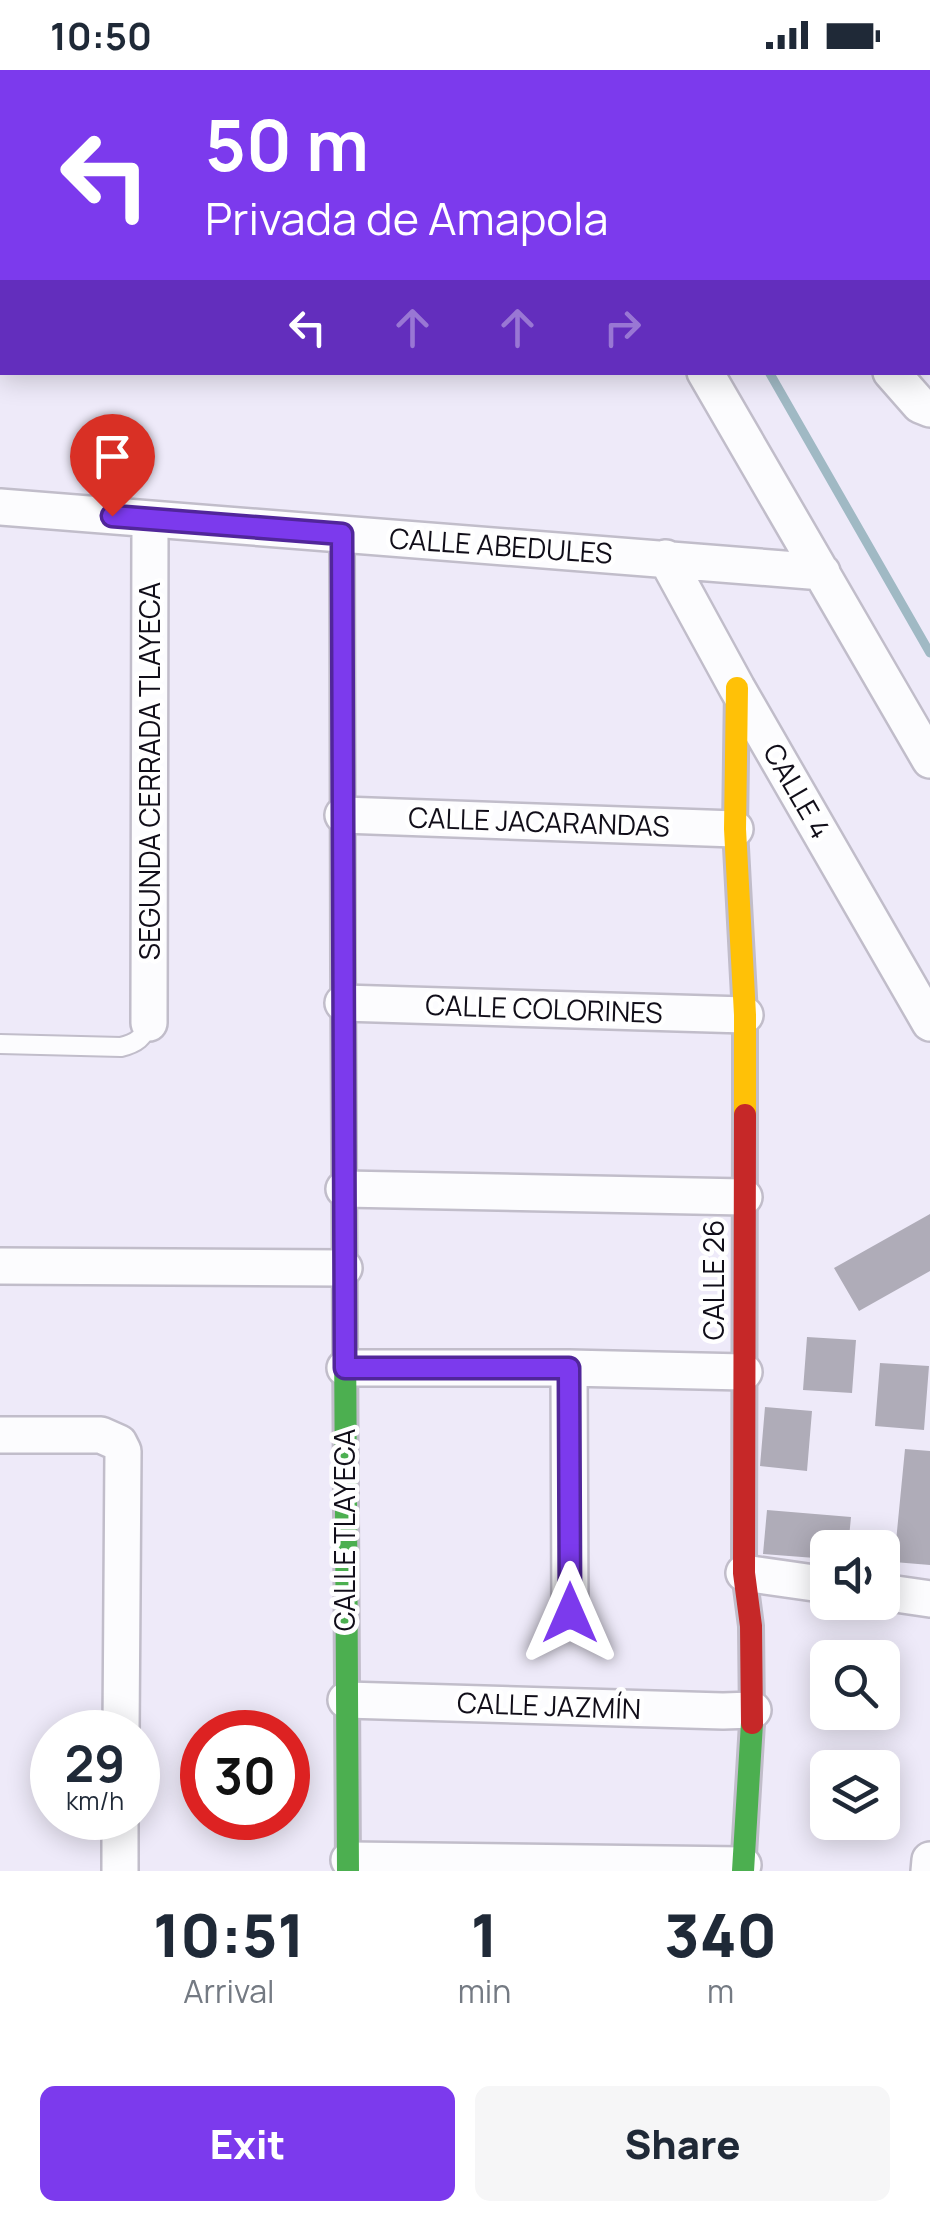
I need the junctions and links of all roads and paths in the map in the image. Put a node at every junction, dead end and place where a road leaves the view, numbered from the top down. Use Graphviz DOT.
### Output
graph roads {
  1 [pos="707,375"];
  2 [pos="894,375"];
  3 [pos="930,409"];
  4 [pos="0,507"];
  5 [pos="150,519"];
  6 [pos="342,534"];
  7 [pos="666,558"];
  8 [pos="822,572"];
  9 [pos="738,688"];
  10 [pos="930,760"];
  11 [pos="343,816"];
  12 [pos="735,829"];
  13 [pos="344,1003"];
  14 [pos="745,1015"];
  15 [pos="150,1023"];
  16 [pos="930,1023"];
  17 [pos="0,1044"];
  18 [pos="344,1190"];
  19 [pos="744,1197"];
  20 [pos="0,1266"];
  21 [pos="344,1268"];
  22 [pos="345,1368"];
  23 [pos="569,1368"];
  24 [pos="744,1372"];
  25 [pos="0,1435"];
  26 [pos="744,1573"];
  27 [pos="810,1582"];
  28 [pos="900,1595"];
  29 [pos="930,1599"];
  30 [pos="570,1613"];
  31 [pos="346,1700"];
  32 [pos="121,1710"];
  33 [pos="753,1710"];
  34 [pos="120,1840"];
  35 [pos="930,1860"];
  36 [pos="348,1865"];
  37 [pos="744,1868"];
  38 [pos="120,1871"];
  39 [pos="929,1871"];
  1 -- 8 [label="street"];
  2 -- 3 [label="street"];
  4 -- 5 [label="street, CALLE ABEDULES"];
  5 -- 6 [label="street, CALLE ABEDULES"];
  5 -- 15 [label="street, SEGUNDA CERRADA TLAYECA"];
  6 -- 7 [label="street, CALLE ABEDULES"];
  6 -- 11 [label="street, CALLE TLAYECA"];
  7 -- 8 [label="street, CALLE ABEDULES"];
  7 -- 9 [label="street, CALLE 4"];
  8 -- 10 [label="street"];
  9 -- 12 [label="street, CALLE 26"];
  9 -- 16 [label="street, CALLE 4"];
  11 -- 12 [label="street, CALLE JACARANDAS"];
  11 -- 13 [label="street, CALLE TLAYECA"];
  12 -- 14 [label="street, CALLE 26"];
  13 -- 14 [label="street, CALLE COLORINES"];
  13 -- 18 [label="street, CALLE TLAYECA"];
  14 -- 19 [label="street, CALLE 26"];
  15 -- 17 [label="lane"];
  18 -- 19 [label="street"];
  18 -- 21 [label="street, CALLE TLAYECA"];
  19 -- 24 [label="street, CALLE 26"];
  20 -- 21 [label="street"];
  21 -- 22 [label="street, CALLE TLAYECA"];
  22 -- 23 [label="street"];
  22 -- 31 [label="street, CALLE TLAYECA"];
  23 -- 24 [label="street"];
  23 -- 30 [label="street"];
  24 -- 26 [label="street, CALLE 26"];
  25 -- 32 [label="street"];
  26 -- 27 [label="street"];
  26 -- 33 [label="street, CALLE 26"];
  28 -- 29 [label="street"];
  31 -- 33 [label="street, CALLE JAZMÍN"];
  31 -- 36 [label="street, CALLE TLAYECA"];
  33 -- 37 [label="street, CALLE 26"];
  34 -- 38 [label="street"];
  35 -- 39 [label="street"];
  36 -- 37 [label="street"];
}
